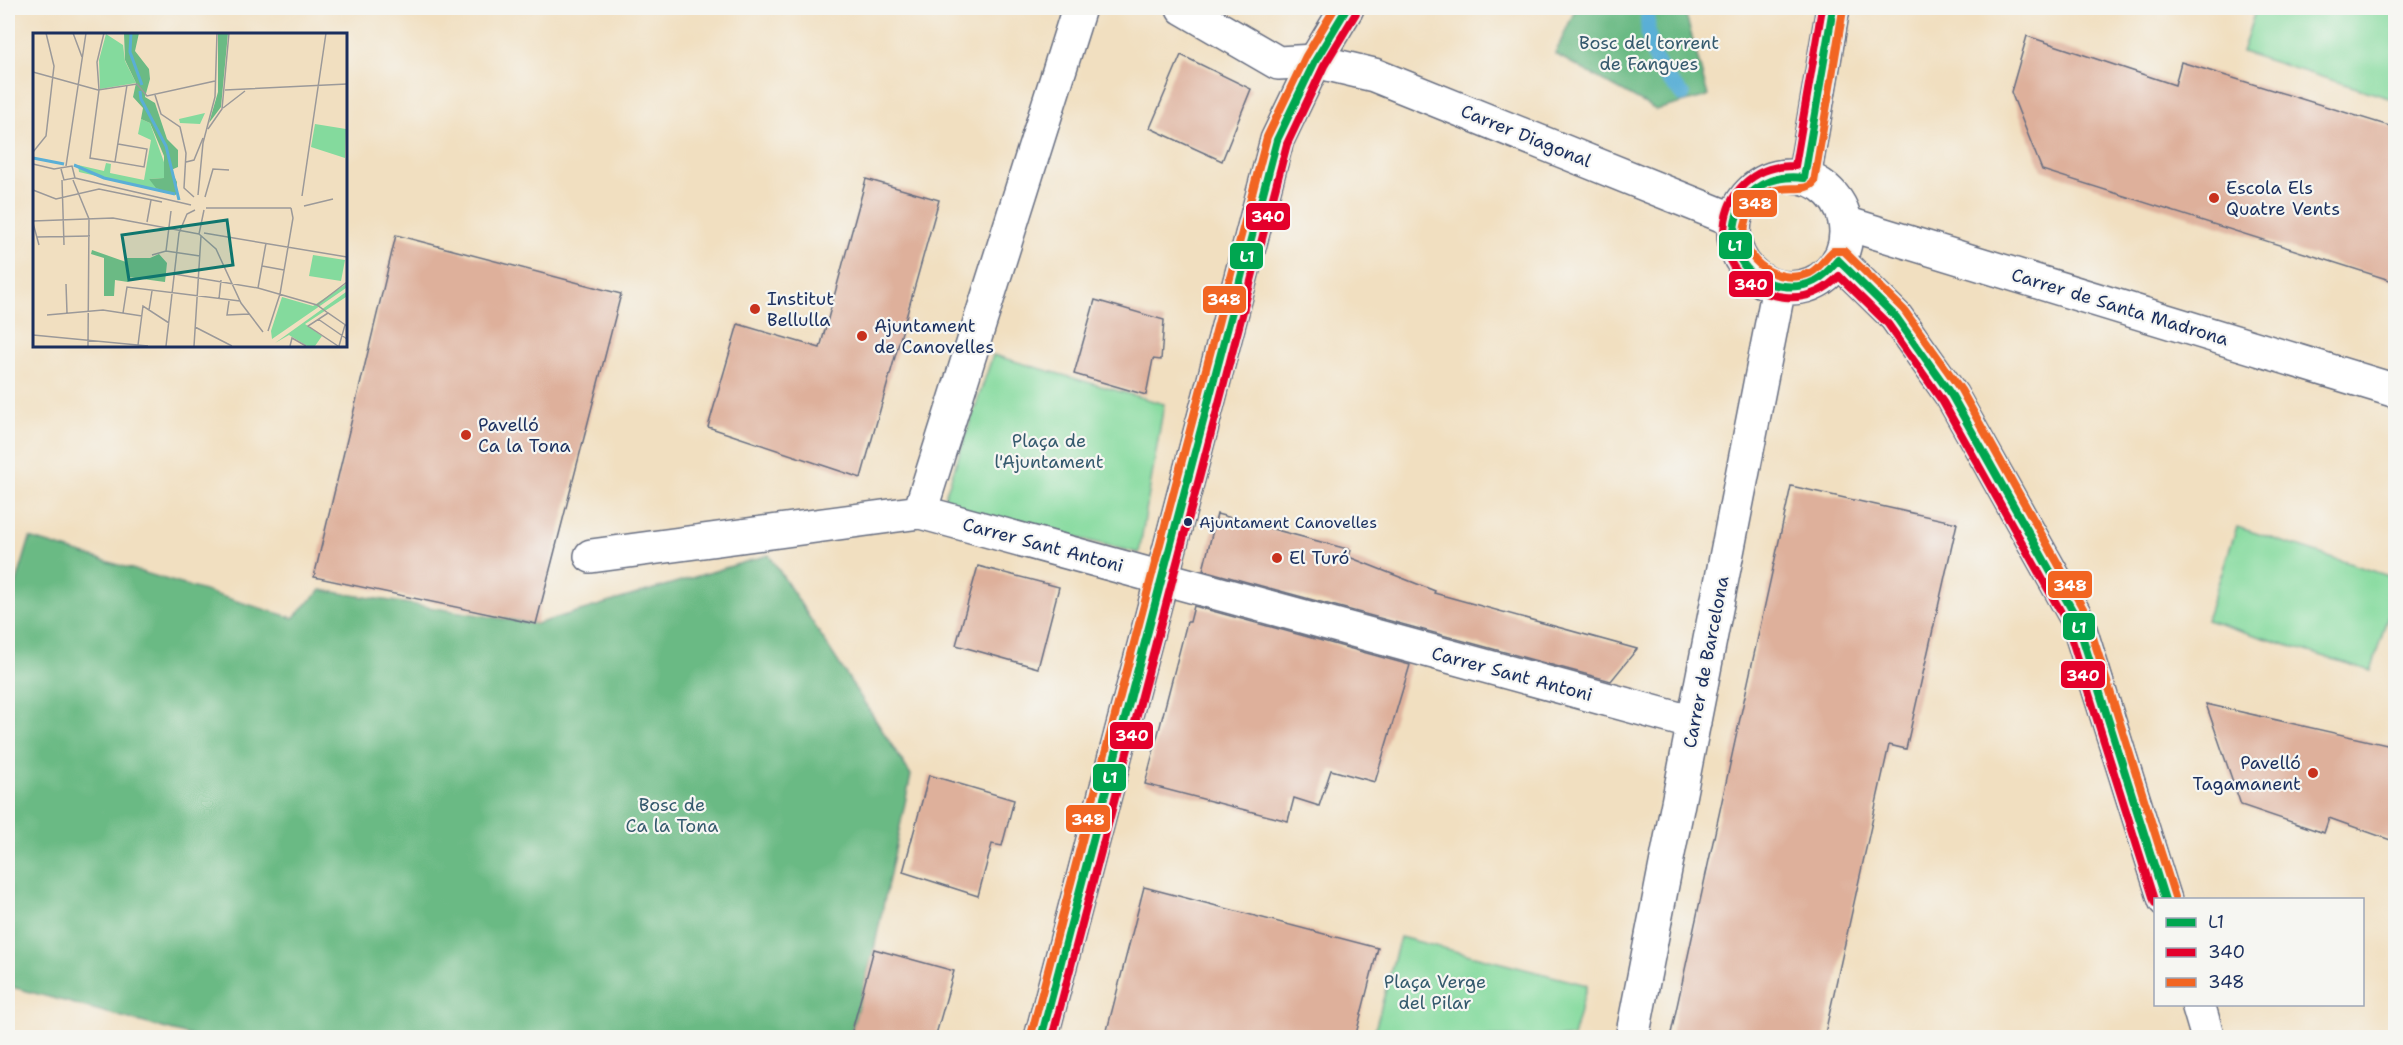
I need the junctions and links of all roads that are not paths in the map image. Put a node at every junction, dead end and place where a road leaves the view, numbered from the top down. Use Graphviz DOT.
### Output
graph roads {
  1 [pos="1078,8"];
  2 [pos="1183,8"];
  3 [pos="1347,8"];
  4 [pos="1833,8"];
  5 [pos="1315,61"];
  6 [pos="1804,178"];
  7 [pos="1734,220"];
  8 [pos="1845,223"];
  9 [pos="1838,260"];
  10 [pos="1779,287"];
  11 [pos="2396,391"];
  12 [pos="920,512"];
  13 [pos="591,556"];
  14 [pos="1162,578"];
  15 [pos="1694,723"];
  16 [pos="2164,898"];
  17 [pos="2198,1006"];
  18 [pos="1041,1038"];
  19 [pos="1632,1038"];
  20 [pos="2208,1038"];
  1 -- 12 [label="street"];
  2 -- 5 [label="street, Carrer Diagonal"];
  3 -- 5 [label="street"];
  4 -- 6 [label="street"];
  5 -- 7 [label="street, Carrer Diagonal"];
  5 -- 14 [label="street"];
  6 -- 7 [label="street"];
  6 -- 8 [label="street"];
  7 -- 10 [label="street"];
  8 -- 9 [label="street"];
  8 -- 11 [label="street, Carrer de Santa Madrona"];
  9 -- 10 [label="street"];
  9 -- 16 [label="street"];
  10 -- 15 [label="street, Carrer de Barcelona"];
  12 -- 13 [label="street, Carrer Sant Antoni"];
  12 -- 14 [label="street, Carrer Sant Antoni"];
  14 -- 15 [label="street, Carrer Sant Antoni"];
  14 -- 18 [label="street"];
  15 -- 19 [label="street, Carrer de Barcelona"];
  17 -- 20 [label="street"];
}
